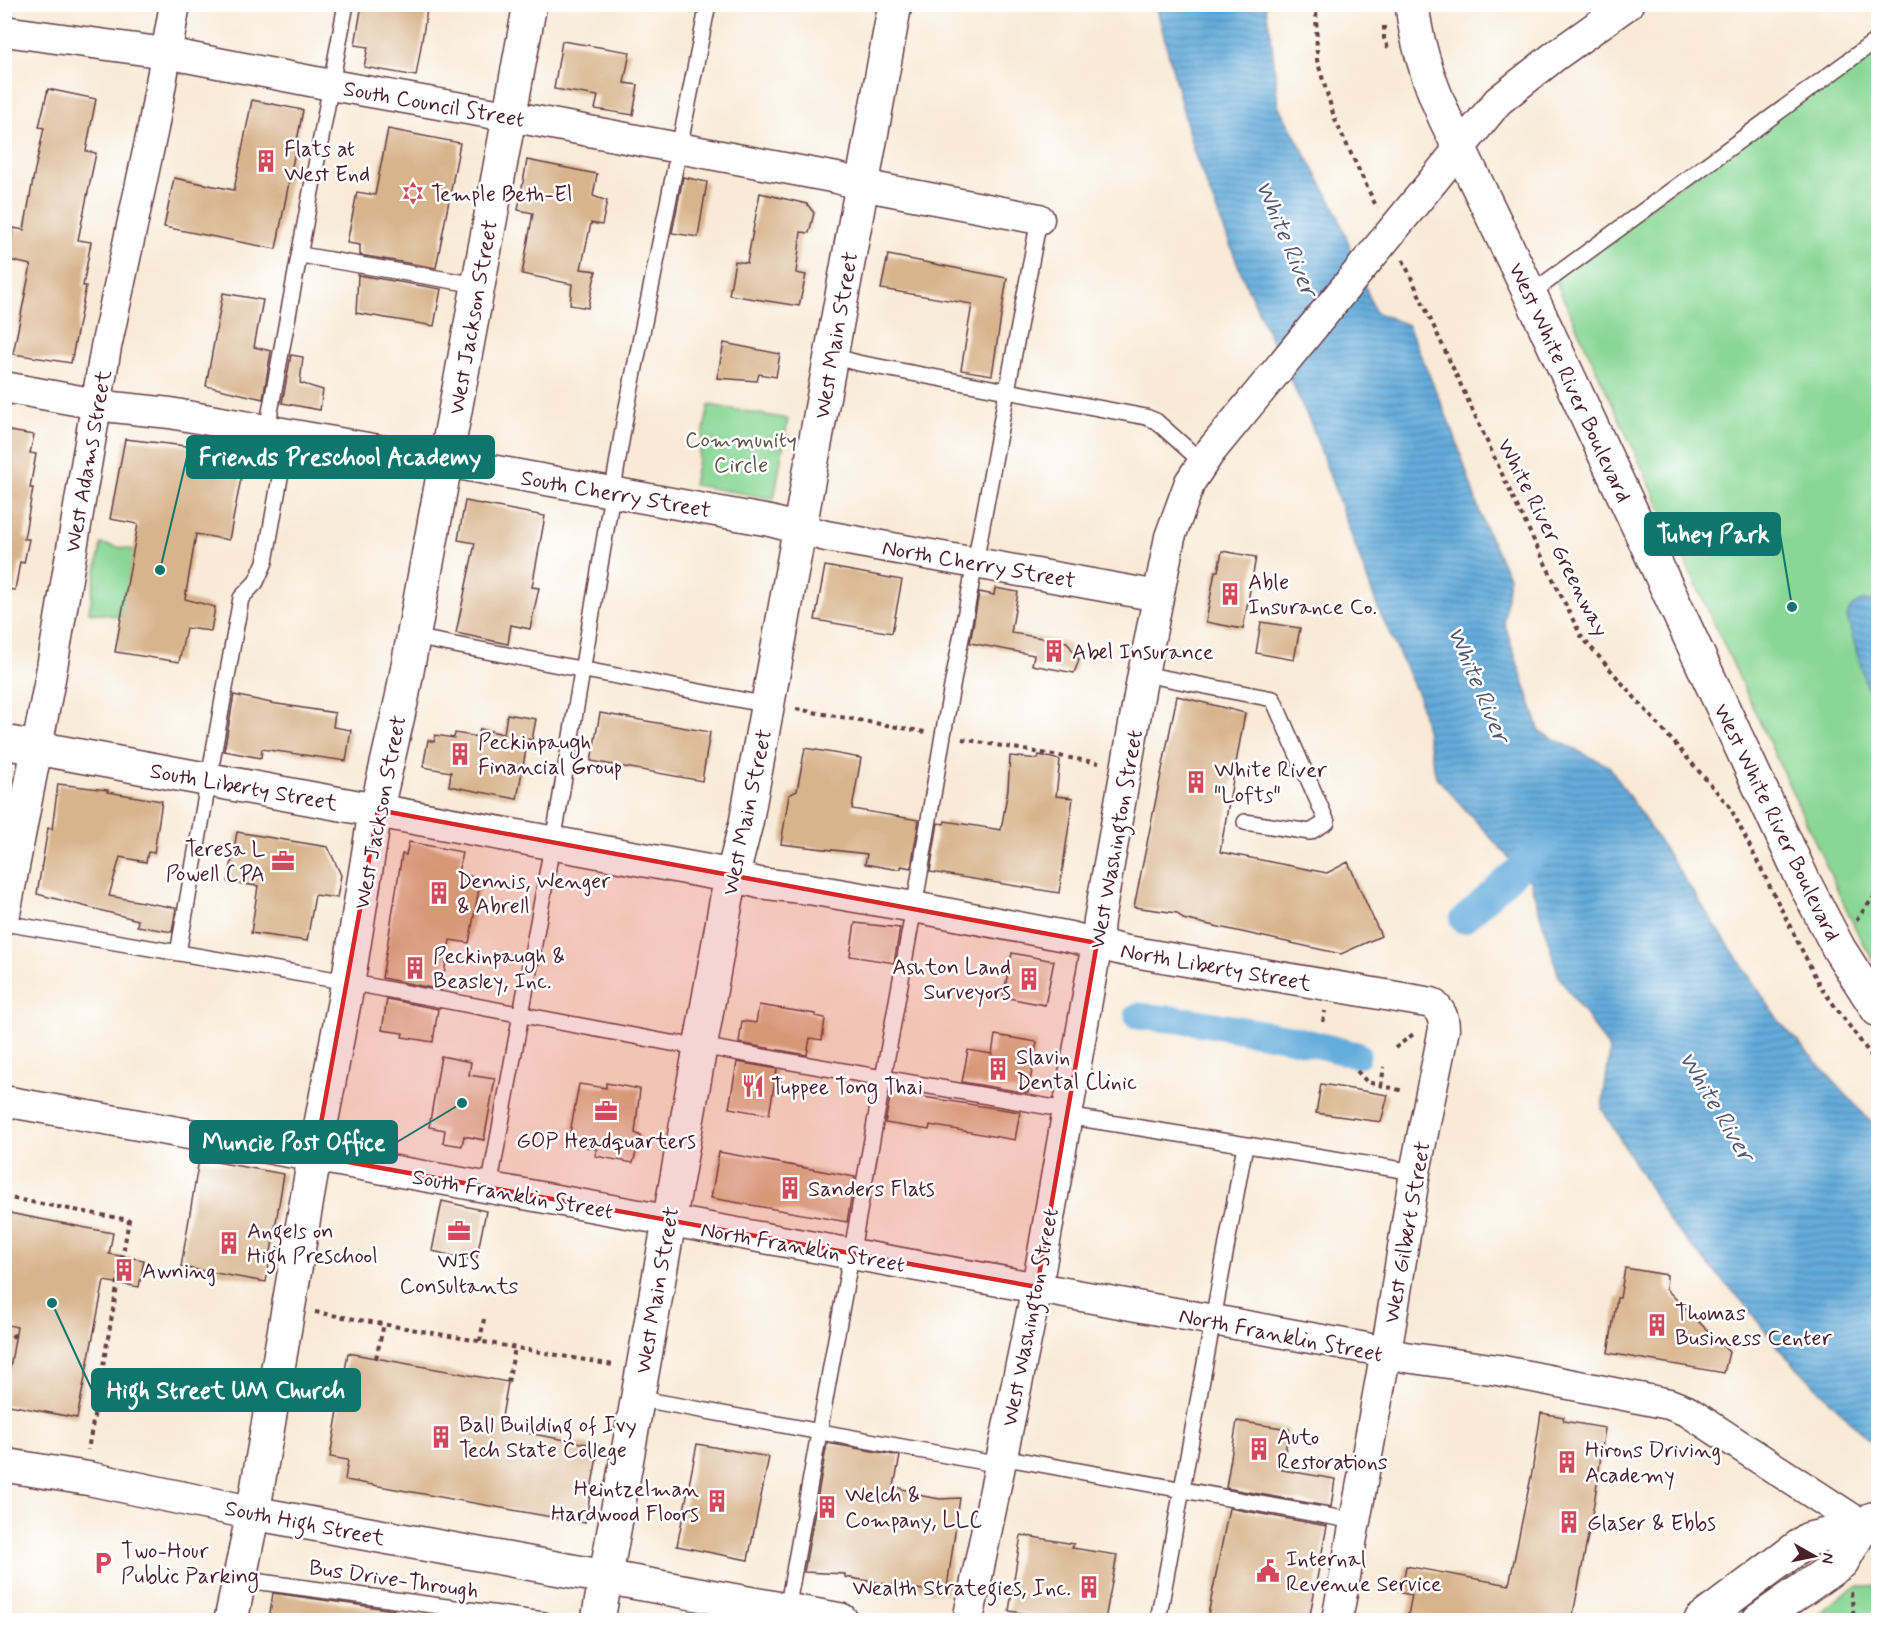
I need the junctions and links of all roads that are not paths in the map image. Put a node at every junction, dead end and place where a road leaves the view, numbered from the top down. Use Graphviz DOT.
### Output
graph roads {
  1 [pos="175,4"];
  2 [pos="346,4"];
  3 [pos="530,4"];
  4 [pos="708,4"];
  5 [pos="895,4"];
  6 [pos="1412,4"];
  7 [pos="1628,4"];
  8 [pos="4,31"];
  9 [pos="1878,39"];
  10 [pos="166,53"];
  11 [pos="331,85"];
  12 [pos="509,116"];
  13 [pos="1460,148"];
  14 [pos="679,149"];
  15 [pos="861,185"];
  16 [pos="1039,219"];
  17 [pos="301,255"];
  18 [pos="478,285"];
  19 [pos="1530,294"];
  20 [pos="832,356"];
  21 [pos="4,387"];
  22 [pos="1009,390"];
  23 [pos="97,404"];
  24 [pos="278,432"];
  25 [pos="1206,457"];
  26 [pos="445,462"];
  27 [pos="614,493"];
  28 [pos="800,530"];
  29 [pos="976,562"];
  30 [pos="1158,596"];
  31 [pos="413,637"];
  32 [pos="583,669"];
  33 [pos="1143,674"];
  34 [pos="768,705"];
  35 [pos="20,745"];
  36 [pos="210,779"];
  37 [pos="378,810"];
  38 [pos="1245,822"];
  39 [pos="553,842"];
  40 [pos="732,876"];
  41 [pos="914,907"];
  42 [pos="4,921"];
  43 [pos="1097,943"];
  44 [pos="178,953"];
  45 [pos="348,982"];
  46 [pos="1878,1010"];
  47 [pos="521,1014"];
  48 [pos="1434,1023"];
  49 [pos="700,1046"];
  50 [pos="882,1078"];
  51 [pos="4,1101"];
  52 [pos="1067,1113"];
  53 [pos="1245,1145"];
  54 [pos="315,1156"];
  55 [pos="1415,1172"];
  56 [pos="489,1188"];
  57 [pos="668,1221"];
  58 [pos="850,1255"];
  59 [pos="1037,1287"];
  60 [pos="1212,1321"];
  61 [pos="1386,1353"];
  62 [pos="636,1398"];
  63 [pos="820,1431"];
  64 [pos="1000,1461"];
  65 [pos="4,1465"];
  66 [pos="1182,1490"];
  67 [pos="253,1513"];
  68 [pos="1355,1521"];
  69 [pos="1873,1527"];
  70 [pos="606,1576"];
  71 [pos="239,1579"];
  72 [pos="787,1610"];
  73 [pos="231,1620"];
  74 [pos="544,1620"];
  75 [pos="598,1620"];
  76 [pos="841,1620"];
  77 [pos="968,1620"];
  78 [pos="1158,1620"];
  79 [pos="1337,1620"];
  80 [pos="1701,1620"];
  81 [pos="1759,1620"];
  1 -- 10 [label="street, West Adams Street"];
  2 -- 11 [label="lane"];
  3 -- 12 [label="main road, West Jackson Street"];
  4 -- 14 [label="lane"];
  5 -- 15 [label="main road, West Main Street"];
  6 -- 13 [label="main road, West White River Boulevard"];
  7 -- 13 [label="street, West Washington Street"];
  8 -- 10 [label="street, South Council Street"];
  9 -- 19 [label="lane"];
  10 -- 11 [label="street, South Council Street"];
  10 -- 23 [label="street, West Adams Street"];
  11 -- 12 [label="street, South Council Street"];
  11 -- 17 [label="lane"];
  12 -- 14 [label="street, South Council Street"];
  12 -- 18 [label="main road, West Jackson Street"];
  13 -- 19 [label="main road, West White River Boulevard"];
  13 -- 25 [label="street, West Washington Street, bridge"];
  14 -- 15 [label="street, South Council Street"];
  14 -- 27 [label="lane"];
  15 -- 16 [label="street, South Council Street"];
  15 -- 20 [label="main road, West Main Street"];
  16 -- 22 [label="lane"];
  17 -- 18 [label="lane"];
  17 -- 24 [label="lane"];
  18 -- 26 [label="main road, West Jackson Street"];
  19 -- 46 [label="main road, West White River Boulevard"];
  20 -- 22 [label="lane"];
  20 -- 28 [label="main road, West Main Street"];
  21 -- 23 [label="street, South Cherry Street"];
  22 -- 25 [label="lane"];
  22 -- 29 [label="lane"];
  23 -- 24 [label="street, South Cherry Street"];
  23 -- 35 [label="street, West Adams Street"];
  24 -- 26 [label="street, South Cherry Street"];
  24 -- 36 [label="lane"];
  25 -- 30 [label="street, West Washington Street"];
  26 -- 27 [label="street, South Cherry Street"];
  26 -- 31 [label="main road, West Jackson Street"];
  27 -- 28 [label="street, South Cherry Street"];
  27 -- 32 [label="lane"];
  28 -- 29 [label="street, North Cherry Street"];
  28 -- 34 [label="main road, West Main Street"];
  29 -- 30 [label="street, North Cherry Street"];
  29 -- 41 [label="lane"];
  30 -- 33 [label="street, West Washington Street"];
  31 -- 32 [label="lane"];
  31 -- 37 [label="main road, West Jackson Street"];
  32 -- 34 [label="lane"];
  32 -- 39 [label="lane"];
  33 -- 38 [label="lane"];
  33 -- 43 [label="street, West Washington Street"];
  34 -- 40 [label="main road, West Main Street"];
  35 -- 36 [label="main road, South Liberty Street"];
  35 -- 42 [label="street, West Adams Street"];
  36 -- 37 [label="main road, South Liberty Street"];
  36 -- 44 [label="lane"];
  37 -- 39 [label="main road, South Liberty Street"];
  37 -- 45 [label="main road, West Jackson Street"];
  39 -- 40 [label="main road, South Liberty Street"];
  39 -- 47 [label="lane"];
  40 -- 41 [label="street, North Liberty Street"];
  40 -- 49 [label="main road, West Main Street"];
  41 -- 43 [label="street, North Liberty Street"];
  41 -- 50 [label="lane"];
  42 -- 44 [label="lane"];
  43 -- 48 [label="street, North Liberty Street"];
  43 -- 52 [label="street, West Washington Street"];
  44 -- 45 [label="lane"];
  45 -- 47 [label="lane"];
  45 -- 54 [label="main road, West Jackson Street"];
  47 -- 49 [label="lane"];
  47 -- 56 [label="lane"];
  48 -- 55 [label="street, West Gilbert Street"];
  49 -- 50 [label="lane"];
  49 -- 57 [label="main road, West Main Street"];
  50 -- 52 [label="lane"];
  50 -- 58 [label="lane"];
  51 -- 54 [label="street, South Franklin Street"];
  52 -- 53 [label="lane"];
  52 -- 59 [label="street, West Washington Street"];
  53 -- 55 [label="lane"];
  53 -- 60 [label="lane"];
  54 -- 56 [label="street, South Franklin Street"];
  54 -- 67 [label="main road, West Jackson Street"];
  55 -- 61 [label="street, West Gilbert Street"];
  56 -- 57 [label="street, South Franklin Street"];
  57 -- 58 [label="street, North Franklin Street"];
  57 -- 62 [label="main road, West Main Street"];
  58 -- 59 [label="street, North Franklin Street"];
  58 -- 63 [label="lane"];
  59 -- 60 [label="street, North Franklin Street"];
  59 -- 64 [label="street, West Washington Street"];
  60 -- 61 [label="street, North Franklin Street"];
  60 -- 66 [label="lane"];
  61 -- 68 [label="street, West Gilbert Street"];
  61 -- 69 [label="street, North Franklin Street"];
  62 -- 63 [label="lane"];
  62 -- 70 [label="main road, West Main Street"];
  63 -- 64 [label="lane"];
  63 -- 72 [label="lane"];
  64 -- 66 [label="lane"];
  64 -- 77 [label="street, West Washington Street"];
  65 -- 67 [label="main road, South High Street"];
  66 -- 68 [label="lane"];
  66 -- 78 [label="lane"];
  67 -- 70 [label="main road, South High Street"];
  67 -- 71 [label="main road, West Jackson Street"];
  68 -- 79 [label="street, West Gilbert Street"];
  69 -- 80 [label="main road"];
  69 -- 81 [label="main road"];
  70 -- 72 [label="main road, South High Street"];
  70 -- 75 [label="main road, West Main Street"];
  71 -- 73 [label="main road, West Jackson Street"];
  71 -- 74 [label="lane, Bus Drive-Through"];
  72 -- 76 [label="main road, South High Street"];
}
